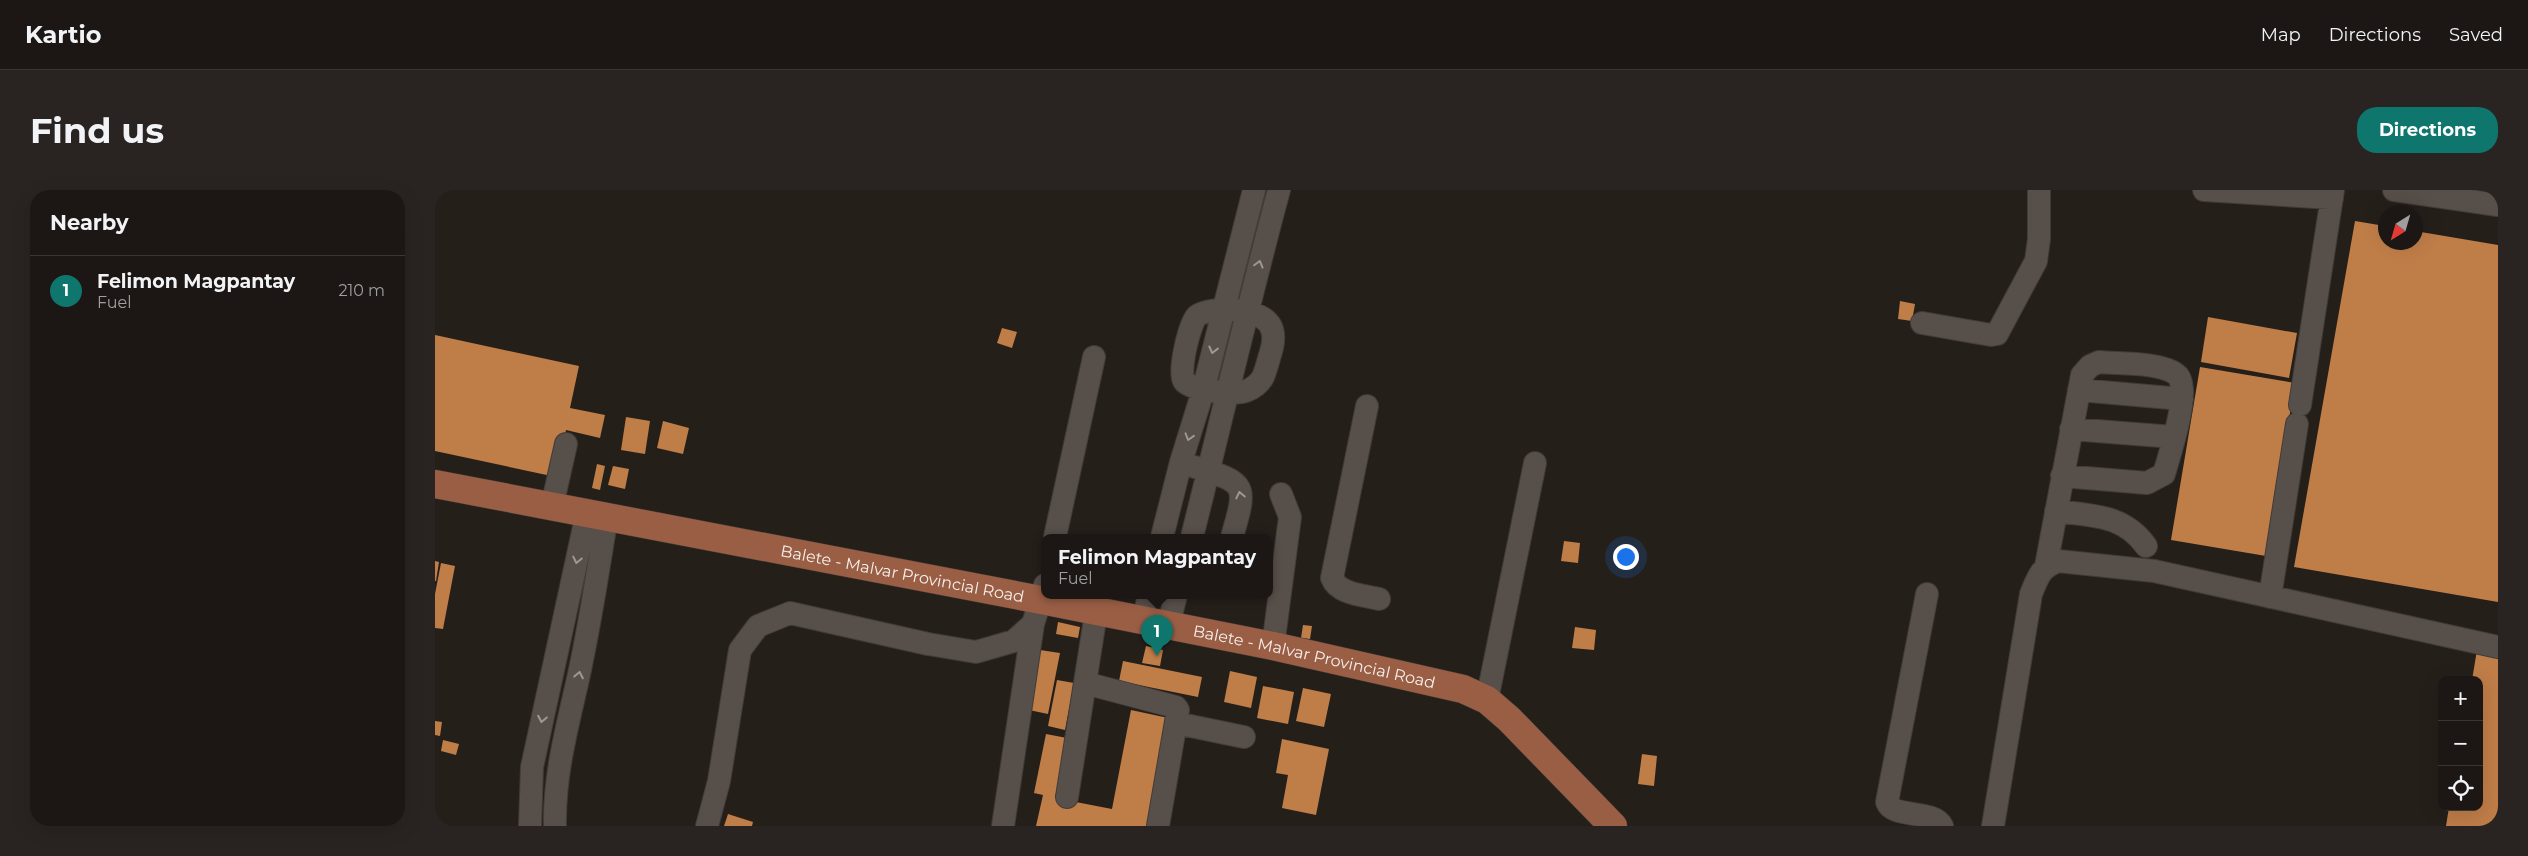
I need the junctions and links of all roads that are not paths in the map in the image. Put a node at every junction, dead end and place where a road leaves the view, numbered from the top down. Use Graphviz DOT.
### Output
graph roads {
  1 [pos="1254,190"];
  2 [pos="1279,190"];
  3 [pos="2039,190"];
  4 [pos="2204,190"];
  5 [pos="2394,190"];
  6 [pos="2332,194"];
  7 [pos="2498,205"];
  8 [pos="1223,309"];
  9 [pos="1246,311"];
  10 [pos="1922,323"];
  11 [pos="1094,357"];
  12 [pos="1203,391"];
  13 [pos="1228,391"];
  14 [pos="1367,406"];
  15 [pos="2071,430"];
  16 [pos="2174,437"];
  17 [pos="566,444"];
  18 [pos="1181,462"];
  19 [pos="1535,464"];
  20 [pos="1209,471"];
  21 [pos="2063,476"];
  22 [pos="2106,481"];
  23 [pos="435,484"];
  24 [pos="1281,494"];
  25 [pos="552,506"];
  26 [pos="2056,510"];
  27 [pos="597,514"];
  28 [pos="2097,517"];
  29 [pos="1056,534"];
  30 [pos="1163,534"];
  31 [pos="1193,534"];
  32 [pos="1233,534"];
  33 [pos="2146,546"];
  34 [pos="2046,566"];
  35 [pos="1927,594"];
  36 [pos="2270,598"];
  37 [pos="1150,599"];
  38 [pos="1173,599"];
  39 [pos="1379,599"];
  40 [pos="1040,603"];
  41 [pos="1096,613"];
  42 [pos="1155,624"];
  43 [pos="1273,646"];
  44 [pos="2498,646"];
  45 [pos="1085,683"];
  46 [pos="1487,700"];
  47 [pos="1176,722"];
  48 [pos="1244,737"];
  49 [pos="532,767"];
  50 [pos="558,772"];
  51 [pos="1067,798"];
  52 [pos="531,826"];
  53 [pos="555,826"];
  54 [pos="707,826"];
  55 [pos="1003,826"];
  56 [pos="1158,826"];
  57 [pos="1613,826"];
  58 [pos="1942,826"];
  59 [pos="1993,826"];
  1 -- 8 [label="street"];
  9 -- 2 [label="street, one-way"];
  3 -- 10 [label="street"];
  4 -- 6 [label="street"];
  5 -- 7 [label="street"];
  6 -- 36 [label="street"];
  8 -- 9 [label="street"];
  8 -- 12 [label="street, one-way"];
  9 -- 13 [label="street"];
  9 -- 13 [label="street"];
  11 -- 29 [label="street"];
  12 -- 13 [label="street"];
  12 -- 18 [label="street, one-way"];
  13 -- 20 [label="street"];
  14 -- 39 [label="street"];
  15 -- 16 [label="street"];
  15 -- 16 [label="street"];
  15 -- 21 [label="street"];
  16 -- 22 [label="street"];
  17 -- 25 [label="street"];
  18 -- 20 [label="street"];
  18 -- 30 [label="street"];
  19 -- 46 [label="street"];
  20 -- 31 [label="street"];
  32 -- 20 [label="street, one-way"];
  21 -- 22 [label="street"];
  21 -- 26 [label="street"];
  22 -- 28 [label="street"];
  23 -- 25 [label="main road, Balete - Malvar Provincial Road"];
  24 -- 43 [label="street"];
  25 -- 27 [label="main road, Balete - Malvar Provincial Road"];
  26 -- 28 [label="street"];
  26 -- 34 [label="street"];
  27 -- 40 [label="main road, Balete - Malvar Provincial Road"];
  27 -- 49 [label="street, one-way"];
  50 -- 27 [label="street, one-way"];
  28 -- 33 [label="street"];
  34 -- 36 [label="street"];
  34 -- 59 [label="street"];
  35 -- 58 [label="street"];
  36 -- 44 [label="street"];
  37 -- 42 [label="street"];
  38 -- 42 [label="street"];
  40 -- 41 [label="main road, Balete - Malvar Provincial Road"];
  40 -- 54 [label="street"];
  40 -- 55 [label="street"];
  41 -- 42 [label="main road, Balete - Malvar Provincial Road"];
  41 -- 45 [label="street"];
  42 -- 43 [label="main road, Balete - Malvar Provincial Road"];
  43 -- 46 [label="main road, Balete - Malvar Provincial Road"];
  45 -- 47 [label="street"];
  45 -- 51 [label="street"];
  46 -- 57 [label="main road, Balete - Malvar Provincial Road"];
  47 -- 48 [label="street"];
  47 -- 56 [label="street"];
  49 -- 50 [label="street"];
  49 -- 52 [label="street"];
  50 -- 53 [label="street"];
}
